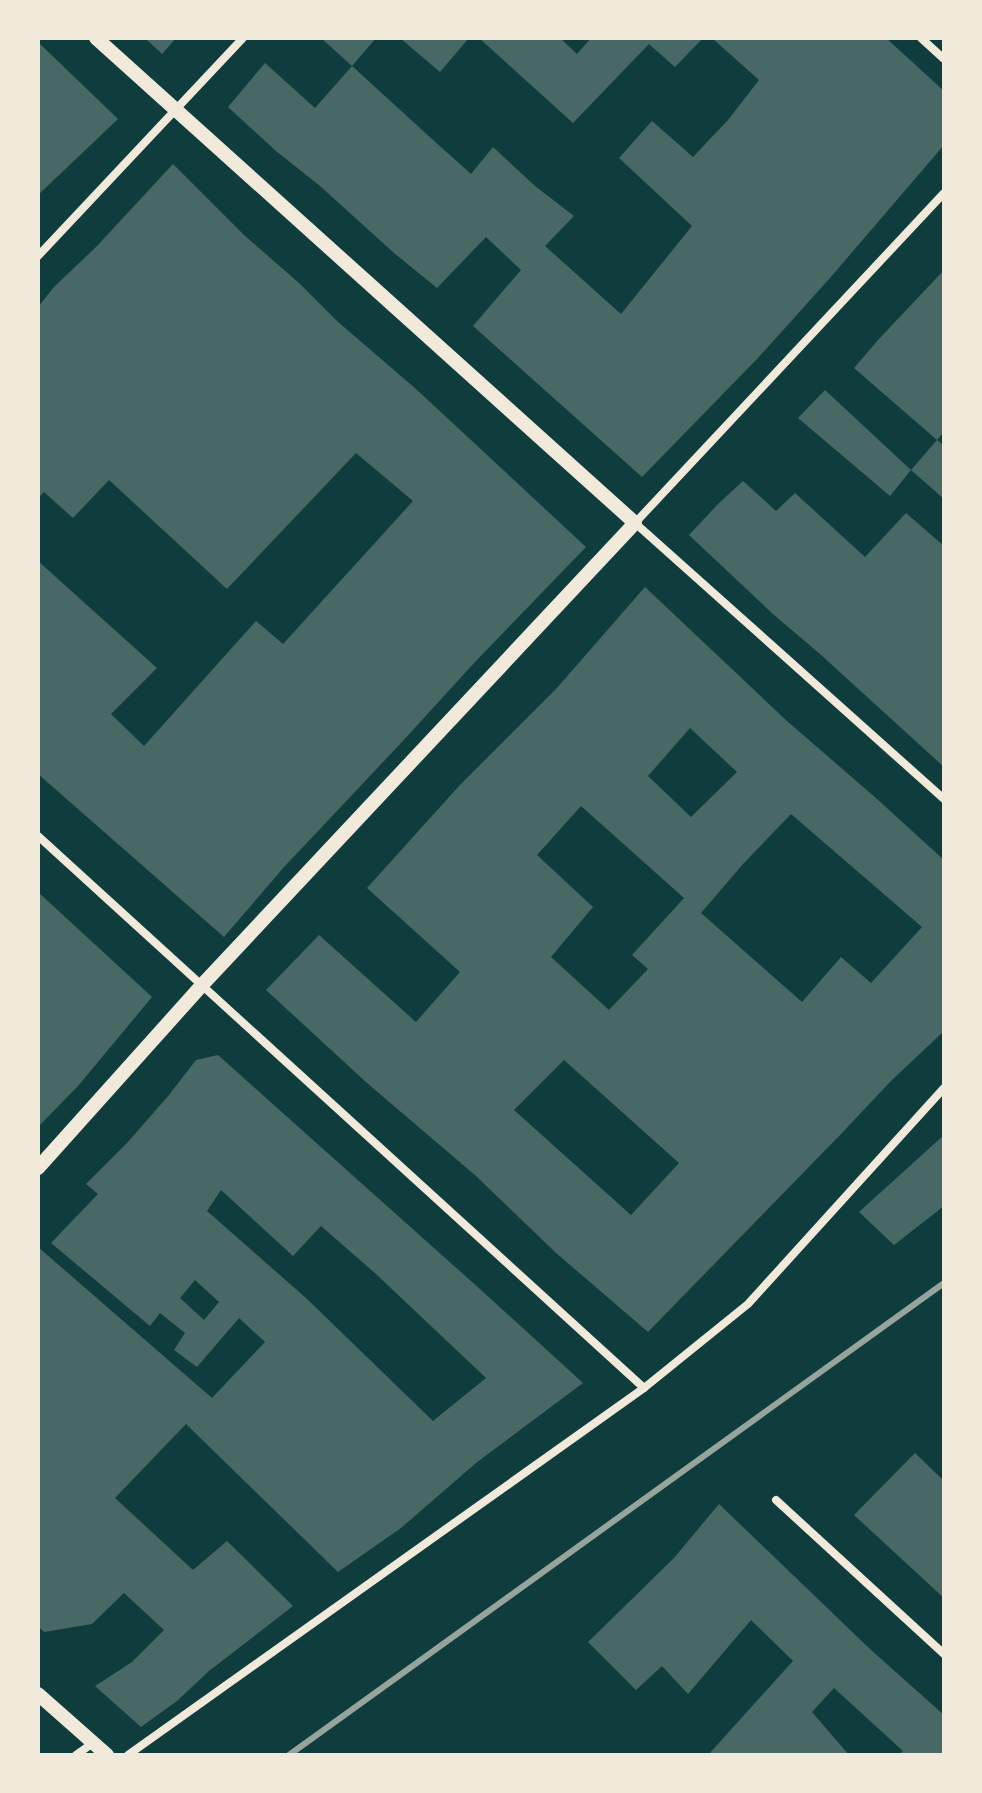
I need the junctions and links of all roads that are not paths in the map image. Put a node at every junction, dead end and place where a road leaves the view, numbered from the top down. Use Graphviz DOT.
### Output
graph roads {
  1 [pos="96,38"];
  2 [pos="243,38"];
  3 [pos="921,38"];
  4 [pos="944,59"];
  5 [pos="176,111"];
  6 [pos="944,193"];
  7 [pos="38,256"];
  8 [pos="635,523"];
  9 [pos="944,799"];
  10 [pos="38,836"];
  11 [pos="203,984"];
  12 [pos="944,1088"];
  13 [pos="38,1168"];
  14 [pos="644,1388"];
  15 [pos="776,1500"];
  16 [pos="944,1654"];
  17 [pos="38,1694"];
  18 [pos="93,1743"];
  19 [pos="76,1755"];
  20 [pos="107,1755"];
  21 [pos="128,1755"];
  1 -- 5 [label="street"];
  2 -- 5 [label="street"];
  3 -- 4 [label="street"];
  5 -- 7 [label="street"];
  5 -- 8 [label="street"];
  6 -- 8 [label="street"];
  8 -- 9 [label="street"];
  8 -- 11 [label="street"];
  10 -- 11 [label="street"];
  11 -- 13 [label="street"];
  11 -- 14 [label="street"];
  12 -- 14 [label="street"];
  14 -- 21 [label="street"];
  15 -- 16 [label="street"];
  17 -- 18 [label="street"];
  18 -- 19 [label="street"];
  18 -- 20 [label="street"];
}
